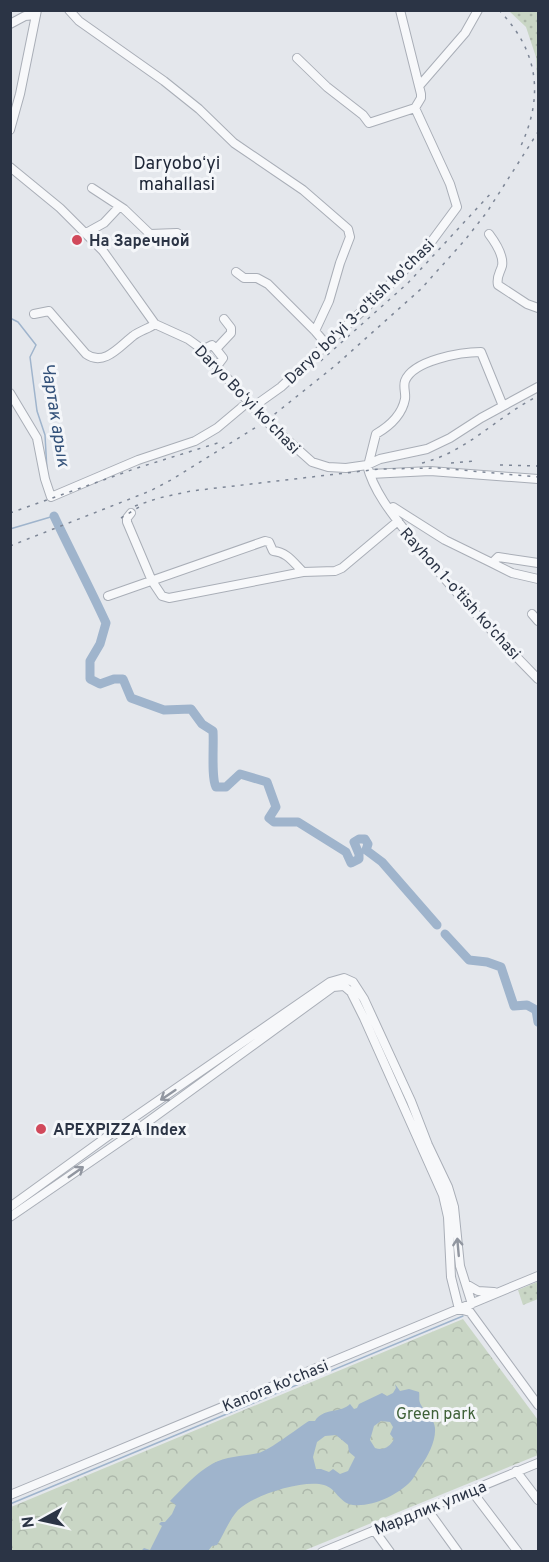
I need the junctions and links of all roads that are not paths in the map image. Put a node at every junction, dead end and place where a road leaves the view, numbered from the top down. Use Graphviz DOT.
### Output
graph roads {
  1 [pos="69,10"];
  2 [pos="400,10"];
  3 [pos="478,10"];
  4 [pos="36,13"];
  5 [pos="10,24"];
  6 [pos="297,58"];
  7 [pos="420,85"];
  8 [pos="415,108"];
  9 [pos="10,130"];
  10 [pos="10,167"];
  11 [pos="92,188"];
  12 [pos="119,207"];
  13 [pos="86,233"];
  14 [pos="177,233"];
  15 [pos="489,234"];
  16 [pos="236,272"];
  17 [pos="538,308"];
  18 [pos="34,314"];
  19 [pos="224,319"];
  20 [pos="154,324"];
  21 [pos="315,331"];
  22 [pos="326,344"];
  23 [pos="216,349"];
  24 [pos="202,350"];
  25 [pos="217,366"];
  26 [pos="538,387"];
  27 [pos="10,393"];
  28 [pos="250,405"];
  29 [pos="503,406"];
  30 [pos="368,464"];
  31 [pos="370,474"];
  32 [pos="538,478"];
  33 [pos="389,509"];
  34 [pos="131,513"];
  35 [pos="398,521"];
  36 [pos="492,563"];
  37 [pos="538,563"];
  38 [pos="303,572"];
  39 [pos="538,579"];
  40 [pos="152,581"];
  41 [pos="108,596"];
  42 [pos="532,614"];
  43 [pos="538,621"];
  44 [pos="538,678"];
  45 [pos="341,981"];
  46 [pos="383,1049"];
  47 [pos="411,1101"];
  48 [pos="402,1106"];
  49 [pos="126,1123"];
  50 [pos="102,1153"];
  51 [pos="10,1207"];
  52 [pos="10,1217"];
  53 [pos="538,1276"];
  54 [pos="465,1284"];
  55 [pos="498,1292"];
  56 [pos="471,1308"];
  57 [pos="459,1309"];
  58 [pos="538,1405"];
  59 [pos="538,1463"];
  60 [pos="516,1471"];
  61 [pos="471,1490"];
  62 [pos="10,1495"];
  63 [pos="538,1500"];
  64 [pos="427,1509"];
  65 [pos="374,1530"];
  66 [pos="324,1551"];
  67 [pos="390,1551"];
  68 [pos="458,1551"];
  69 [pos="518,1551"];
  1 -- 21 [label="street"];
  2 -- 7 [label="street"];
  3 -- 7 [label="street"];
  4 -- 5 [label="street"];
  4 -- 9 [label="street"];
  6 -- 8 [label="street"];
  7 -- 8 [label="street"];
  8 -- 22 [label="street, Daryo bo'yi 3-o'tish ko'chasi"];
  10 -- 13 [label="street"];
  11 -- 12 [label="street"];
  12 -- 13 [label="street"];
  12 -- 14 [label="street"];
  13 -- 20 [label="street"];
  15 -- 17 [label="street"];
  16 -- 21 [label="street"];
  18 -- 20 [label="street"];
  19 -- 23 [label="street"];
  20 -- 24 [label="street, Daryo Boʻyi koʻchasi"];
  21 -- 22 [label="street"];
  22 -- 28 [label="street, Daryo bo'yi 3-o'tish ko'chasi"];
  23 -- 24 [label="street"];
  23 -- 25 [label="street"];
  24 -- 25 [label="street, Daryo Boʻyi koʻchasi"];
  25 -- 28 [label="street, Daryo Boʻyi koʻchasi"];
  26 -- 29 [label="street, Daryo Boʻyi koʻchasi"];
  27 -- 28 [label="street, Daryo bo'yi 3-o'tish ko'chasi"];
  28 -- 30 [label="street, Daryo Boʻyi koʻchasi"];
  29 -- 30 [label="street, Daryo Boʻyi koʻchasi"];
  29 -- 30 [label="street"];
  30 -- 31 [label="street, Rayhon 1-o'tish ko'chasi"];
  31 -- 32 [label="street"];
  31 -- 33 [label="street, Rayhon 1-o'tish ko'chasi"];
  33 -- 35 [label="street, Rayhon 1-o'tish ko'chasi"];
  33 -- 36 [label="street"];
  34 -- 40 [label="street"];
  35 -- 38 [label="street"];
  35 -- 44 [label="street, Rayhon 1-o'tish ko'chasi"];
  36 -- 37 [label="street"];
  36 -- 39 [label="street"];
  38 -- 40 [label="street"];
  38 -- 40 [label="street"];
  40 -- 41 [label="street"];
  42 -- 43 [label="street"];
  45 -- 46 [label="street"];
  45 -- 49 [label="street, one-way"];
  45 -- 50 [label="street"];
  46 -- 47 [label="street"];
  46 -- 48 [label="street"];
  47 -- 48 [label="street"];
  54 -- 47 [label="street, one-way"];
  48 -- 57 [label="street"];
  49 -- 50 [label="street"];
  49 -- 51 [label="street"];
  52 -- 50 [label="street, one-way"];
  53 -- 55 [label="street, Kanora ko'chasi"];
  54 -- 55 [label="street"];
  54 -- 56 [label="street"];
  55 -- 56 [label="street, Kanora ko'chasi"];
  56 -- 57 [label="street, Kanora ko'chasi"];
  56 -- 58 [label="street"];
  57 -- 62 [label="street, Kanora ko'chasi"];
  59 -- 60 [label="street, Мардлик улица"];
  60 -- 61 [label="street, Мардлик улица"];
  60 -- 63 [label="street"];
  61 -- 64 [label="street, Мардлик улица"];
  61 -- 69 [label="street"];
  64 -- 65 [label="street, Мардлик улица"];
  64 -- 68 [label="street"];
  65 -- 66 [label="street, Мардлик улица"];
  65 -- 67 [label="street"];
}
